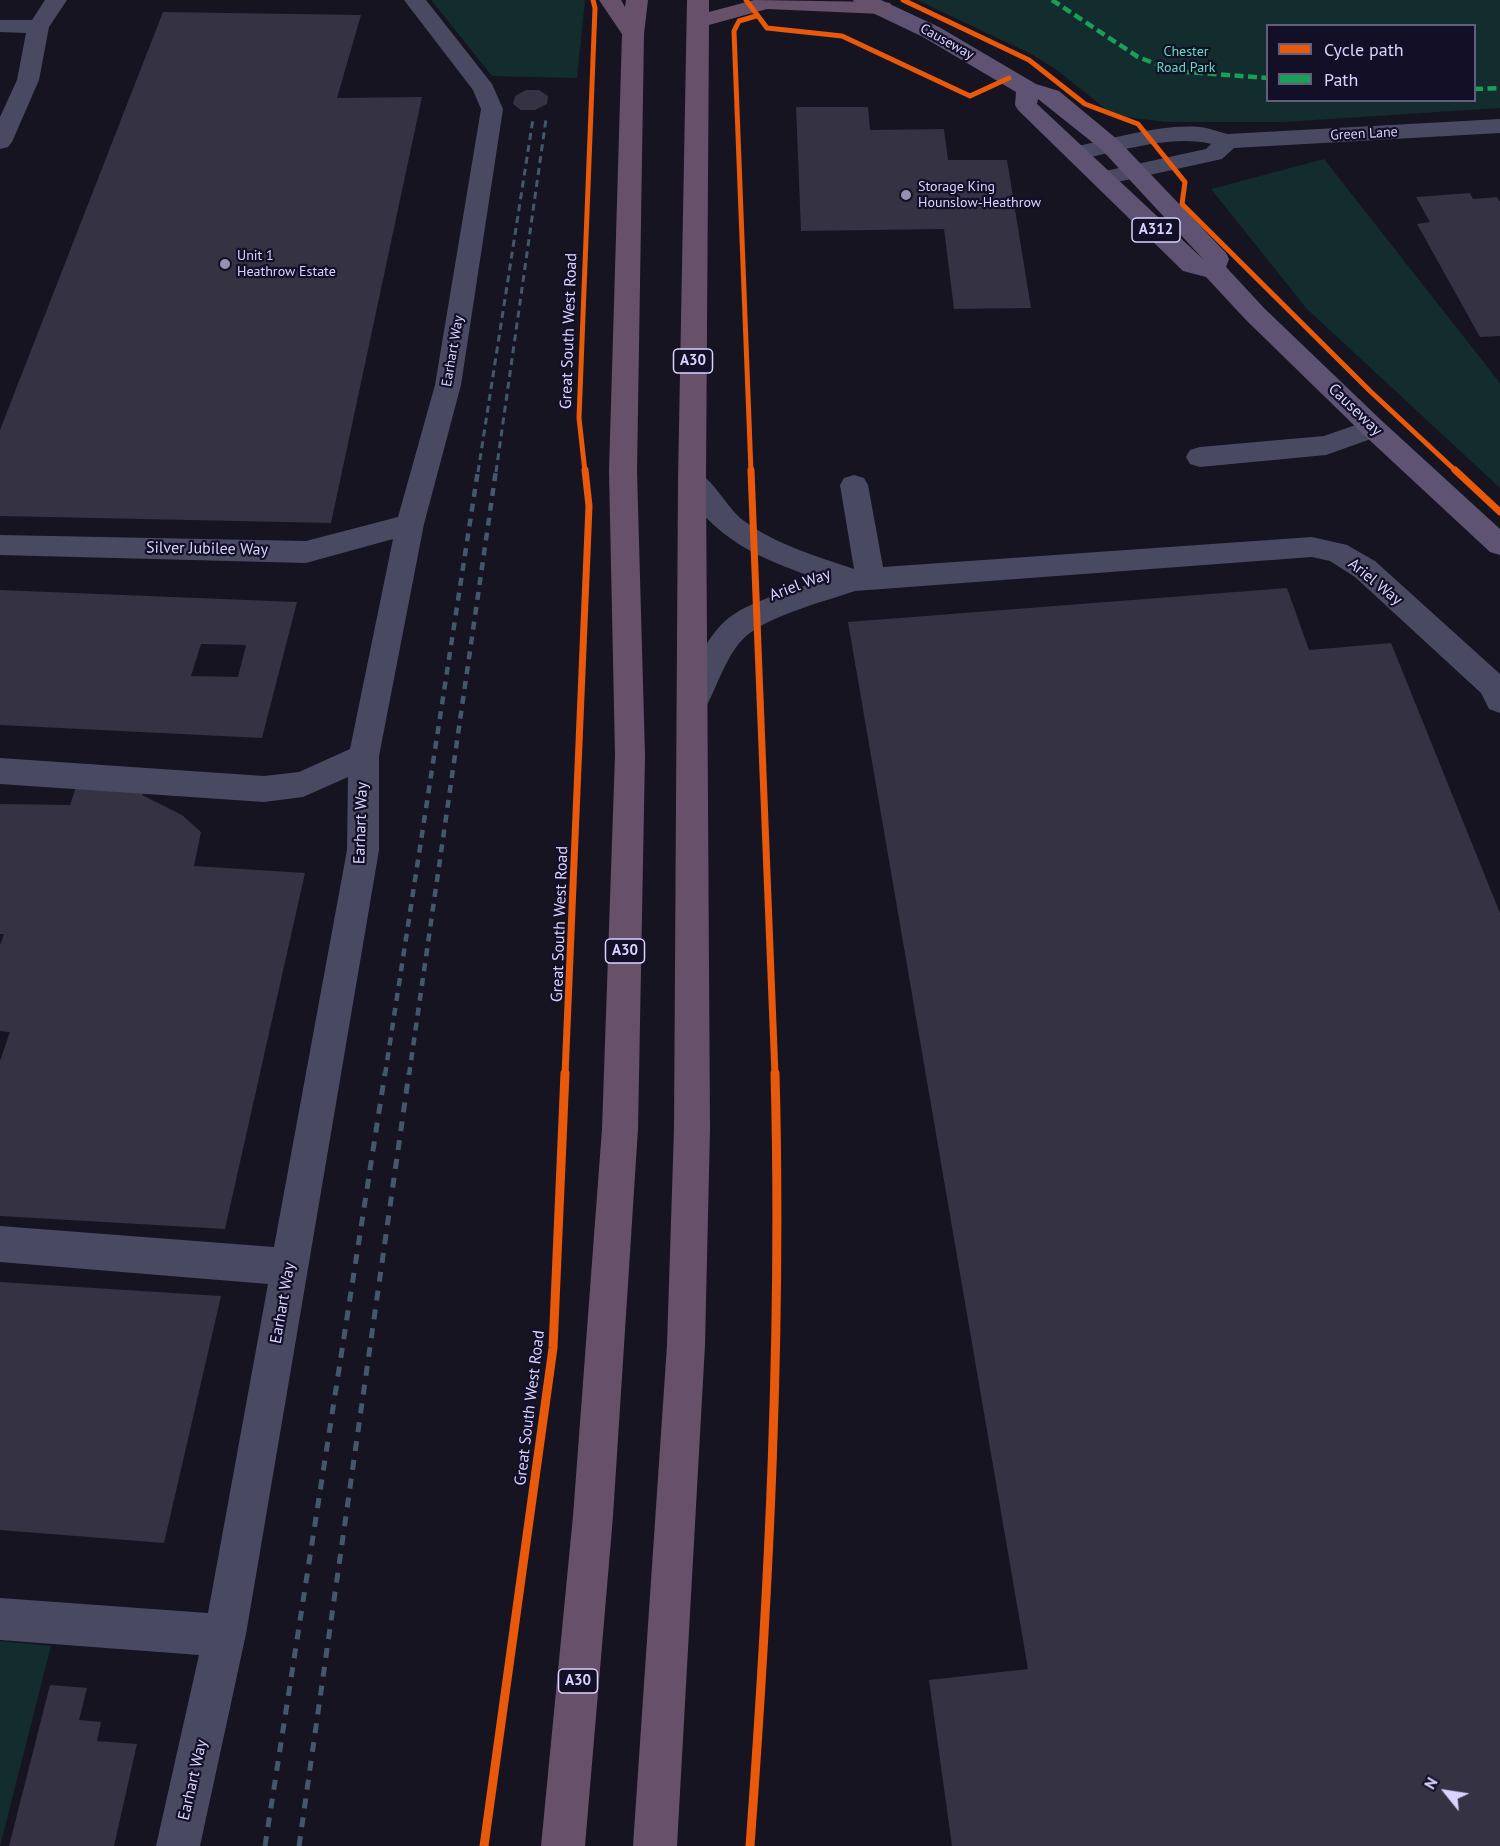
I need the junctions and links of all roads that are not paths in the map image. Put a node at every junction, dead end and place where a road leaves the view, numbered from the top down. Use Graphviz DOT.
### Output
graph roads {
  1 [pos="56,0"];
  2 [pos="415,0"];
  3 [pos="610,0"];
  4 [pos="637,0"];
  5 [pos="873,4"];
  6 [pos="698,11"];
  7 [pos="0,26"];
  8 [pos="38,27"];
  9 [pos="633,34"];
  10 [pos="1028,89"];
  11 [pos="1500,126"];
  12 [pos="1228,141"];
  13 [pos="0,142"];
  14 [pos="1110,145"];
  15 [pos="1078,153"];
  16 [pos="1134,171"];
  17 [pos="1104,178"];
  18 [pos="1215,271"];
  19 [pos="1373,428"];
  20 [pos="1200,457"];
  21 [pos="692,480"];
  22 [pos="854,484"];
  23 [pos="410,524"];
  24 [pos="0,544"];
  25 [pos="1500,545"];
  26 [pos="862,579"];
  27 [pos="694,701"];
  28 [pos="1500,701"];
  29 [pos="364,756"];
  30 [pos="0,771"];
  31 [pos="0,1244"];
  32 [pos="290,1267"];
  33 [pos="0,1619"];
  34 [pos="225,1634"];
  35 [pos="178,1846"];
  36 [pos="563,1846"];
  37 [pos="655,1846"];
  1 -- 8 [label="street"];
  2 -- 23 [label="street, Earhart Way"];
  3 -- 9 [label="highway"];
  4 -- 9 [label="highway, A30"];
  5 -- 6 [label="highway, A30"];
  5 -- 10 [label="main road, Causeway"];
  6 -- 21 [label="highway, A30"];
  7 -- 8 [label="street"];
  8 -- 13 [label="street"];
  9 -- 36 [label="highway, A30"];
  10 -- 14 [label="main road, Causeway"];
  10 -- 15 [label="main road, Causeway"];
  11 -- 12 [label="street, Green Lane"];
  12 -- 14 [label="street, Green Lane"];
  12 -- 16 [label="street, Green Lane"];
  14 -- 15 [label="street, Green Lane"];
  14 -- 16 [label="main road, Causeway / A312"];
  15 -- 17 [label="main road, Causeway / A312"];
  16 -- 17 [label="street, Green Lane"];
  16 -- 18 [label="main road, Causeway / A312"];
  17 -- 18 [label="main road, Causeway / A312"];
  18 -- 19 [label="main road, Causeway / A312"];
  19 -- 20 [label="street"];
  19 -- 25 [label="main road, Causeway / A312"];
  21 -- 26 [label="street, Ariel Way"];
  21 -- 27 [label="highway, A30"];
  22 -- 26 [label="street"];
  23 -- 24 [label="street, Silver Jubilee Way"];
  23 -- 29 [label="street, Earhart Way"];
  26 -- 27 [label="street, Ariel Way"];
  26 -- 28 [label="street, Ariel Way"];
  27 -- 37 [label="highway, A30"];
  29 -- 30 [label="street, Earhart Way"];
  29 -- 32 [label="street, Earhart Way"];
  31 -- 32 [label="street"];
  32 -- 34 [label="street, Earhart Way"];
  33 -- 34 [label="street"];
  34 -- 35 [label="street, Earhart Way"];
}
